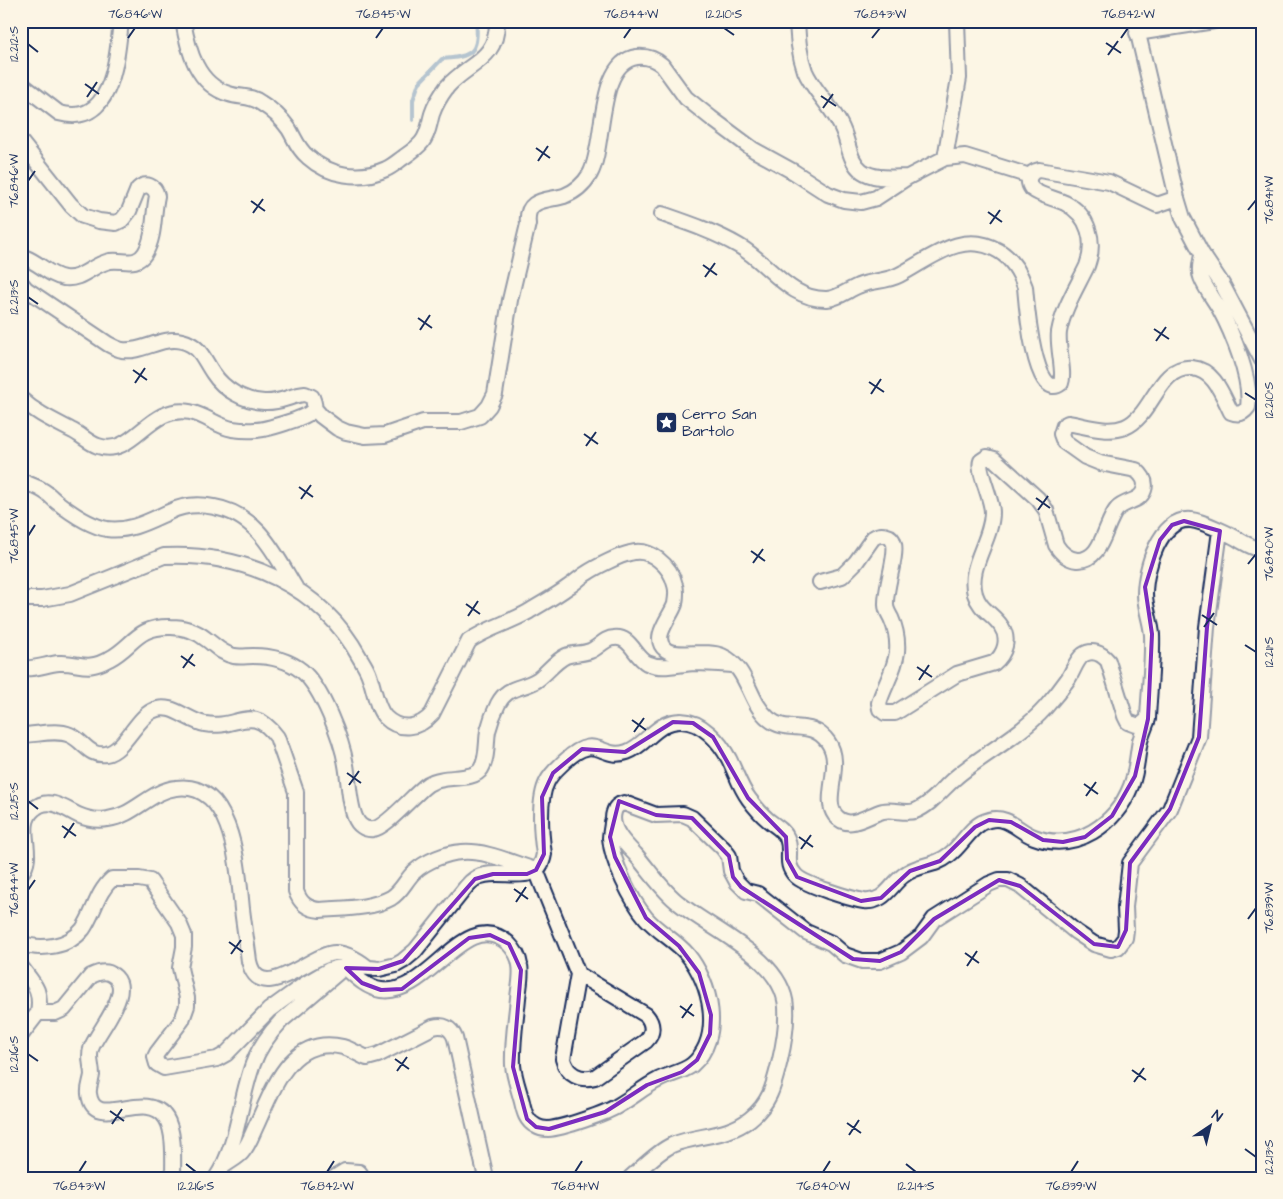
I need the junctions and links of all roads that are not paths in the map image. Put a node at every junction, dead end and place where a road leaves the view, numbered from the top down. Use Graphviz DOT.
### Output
graph roads {
  1 [pos="121,21"];
  2 [pos="183,21"];
  3 [pos="497,21"];
  4 [pos="797,21"];
  5 [pos="957,21"];
  6 [pos="1214,21"];
  7 [pos="1136,27"];
  8 [pos="21,84"];
  9 [pos="21,142"];
  10 [pos="945,158"];
  11 [pos="1030,176"];
  12 [pos="908,177"];
  13 [pos="1177,198"];
  14 [pos="662,214"];
  15 [pos="1202,254"];
  16 [pos="21,260"];
  17 [pos="21,283"];
  18 [pos="1262,360"];
  19 [pos="21,398"];
  20 [pos="314,408"];
  21 [pos="21,481"];
  22 [pos="1220,531"];
  23 [pos="1262,550"];
  24 [pos="820,582"];
  25 [pos="296,589"];
  26 [pos="21,599"];
  27 [pos="735,665"];
  28 [pos="21,668"];
  29 [pos="1148,720"];
  30 [pos="21,734"];
  31 [pos="612,821"];
  32 [pos="536,870"];
  33 [pos="21,873"];
  34 [pos="21,943"];
  35 [pos="21,967"];
  36 [pos="346,968"];
  37 [pos="370,969"];
  38 [pos="578,974"];
  39 [pos="38,1013"];
  40 [pos="21,1035"];
  41 [pos="225,1165"];
  42 [pos="173,1178"];
  43 [pos="216,1178"];
  44 [pos="334,1178"];
  45 [pos="364,1178"];
  46 [pos="486,1178"];
  47 [pos="630,1178"];
  1 -- 8 [label="street"];
  2 -- 3 [label="street"];
  4 -- 12 [label="street"];
  5 -- 10 [label="street"];
  6 -- 7 [label="street"];
  7 -- 13 [label="street"];
  9 -- 16 [label="street"];
  10 -- 11 [label="street"];
  10 -- 12 [label="street"];
  11 -- 13 [label="street"];
  11 -- 14 [label="street"];
  12 -- 20 [label="street"];
  13 -- 15 [label="street"];
  15 -- 18 [label="street"];
  15 -- 24 [label="street"];
  17 -- 20 [label="street"];
  19 -- 20 [label="street"];
  21 -- 25 [label="street"];
  22 -- 23 [label="street"];
  22 -- 29 [label="street"];
  22 -- 31 [label="street"];
  25 -- 26 [label="street"];
  25 -- 27 [label="street"];
  27 -- 28 [label="street"];
  27 -- 29 [label="street"];
  29 -- 32 [label="street"];
  30 -- 32 [label="street"];
  31 -- 36 [label="street"];
  31 -- 47 [label="street"];
  32 -- 37 [label="street"];
  32 -- 38 [label="street"];
  33 -- 37 [label="street"];
  34 -- 36 [label="street"];
  35 -- 39 [label="street"];
  36 -- 37 [label="street"];
  36 -- 41 [label="street"];
  38 -- 38 [label="street"];
  39 -- 40 [label="street"];
  39 -- 42 [label="street"];
  41 -- 43 [label="street"];
  41 -- 46 [label="street"];
  44 -- 45 [label="street"];
}
